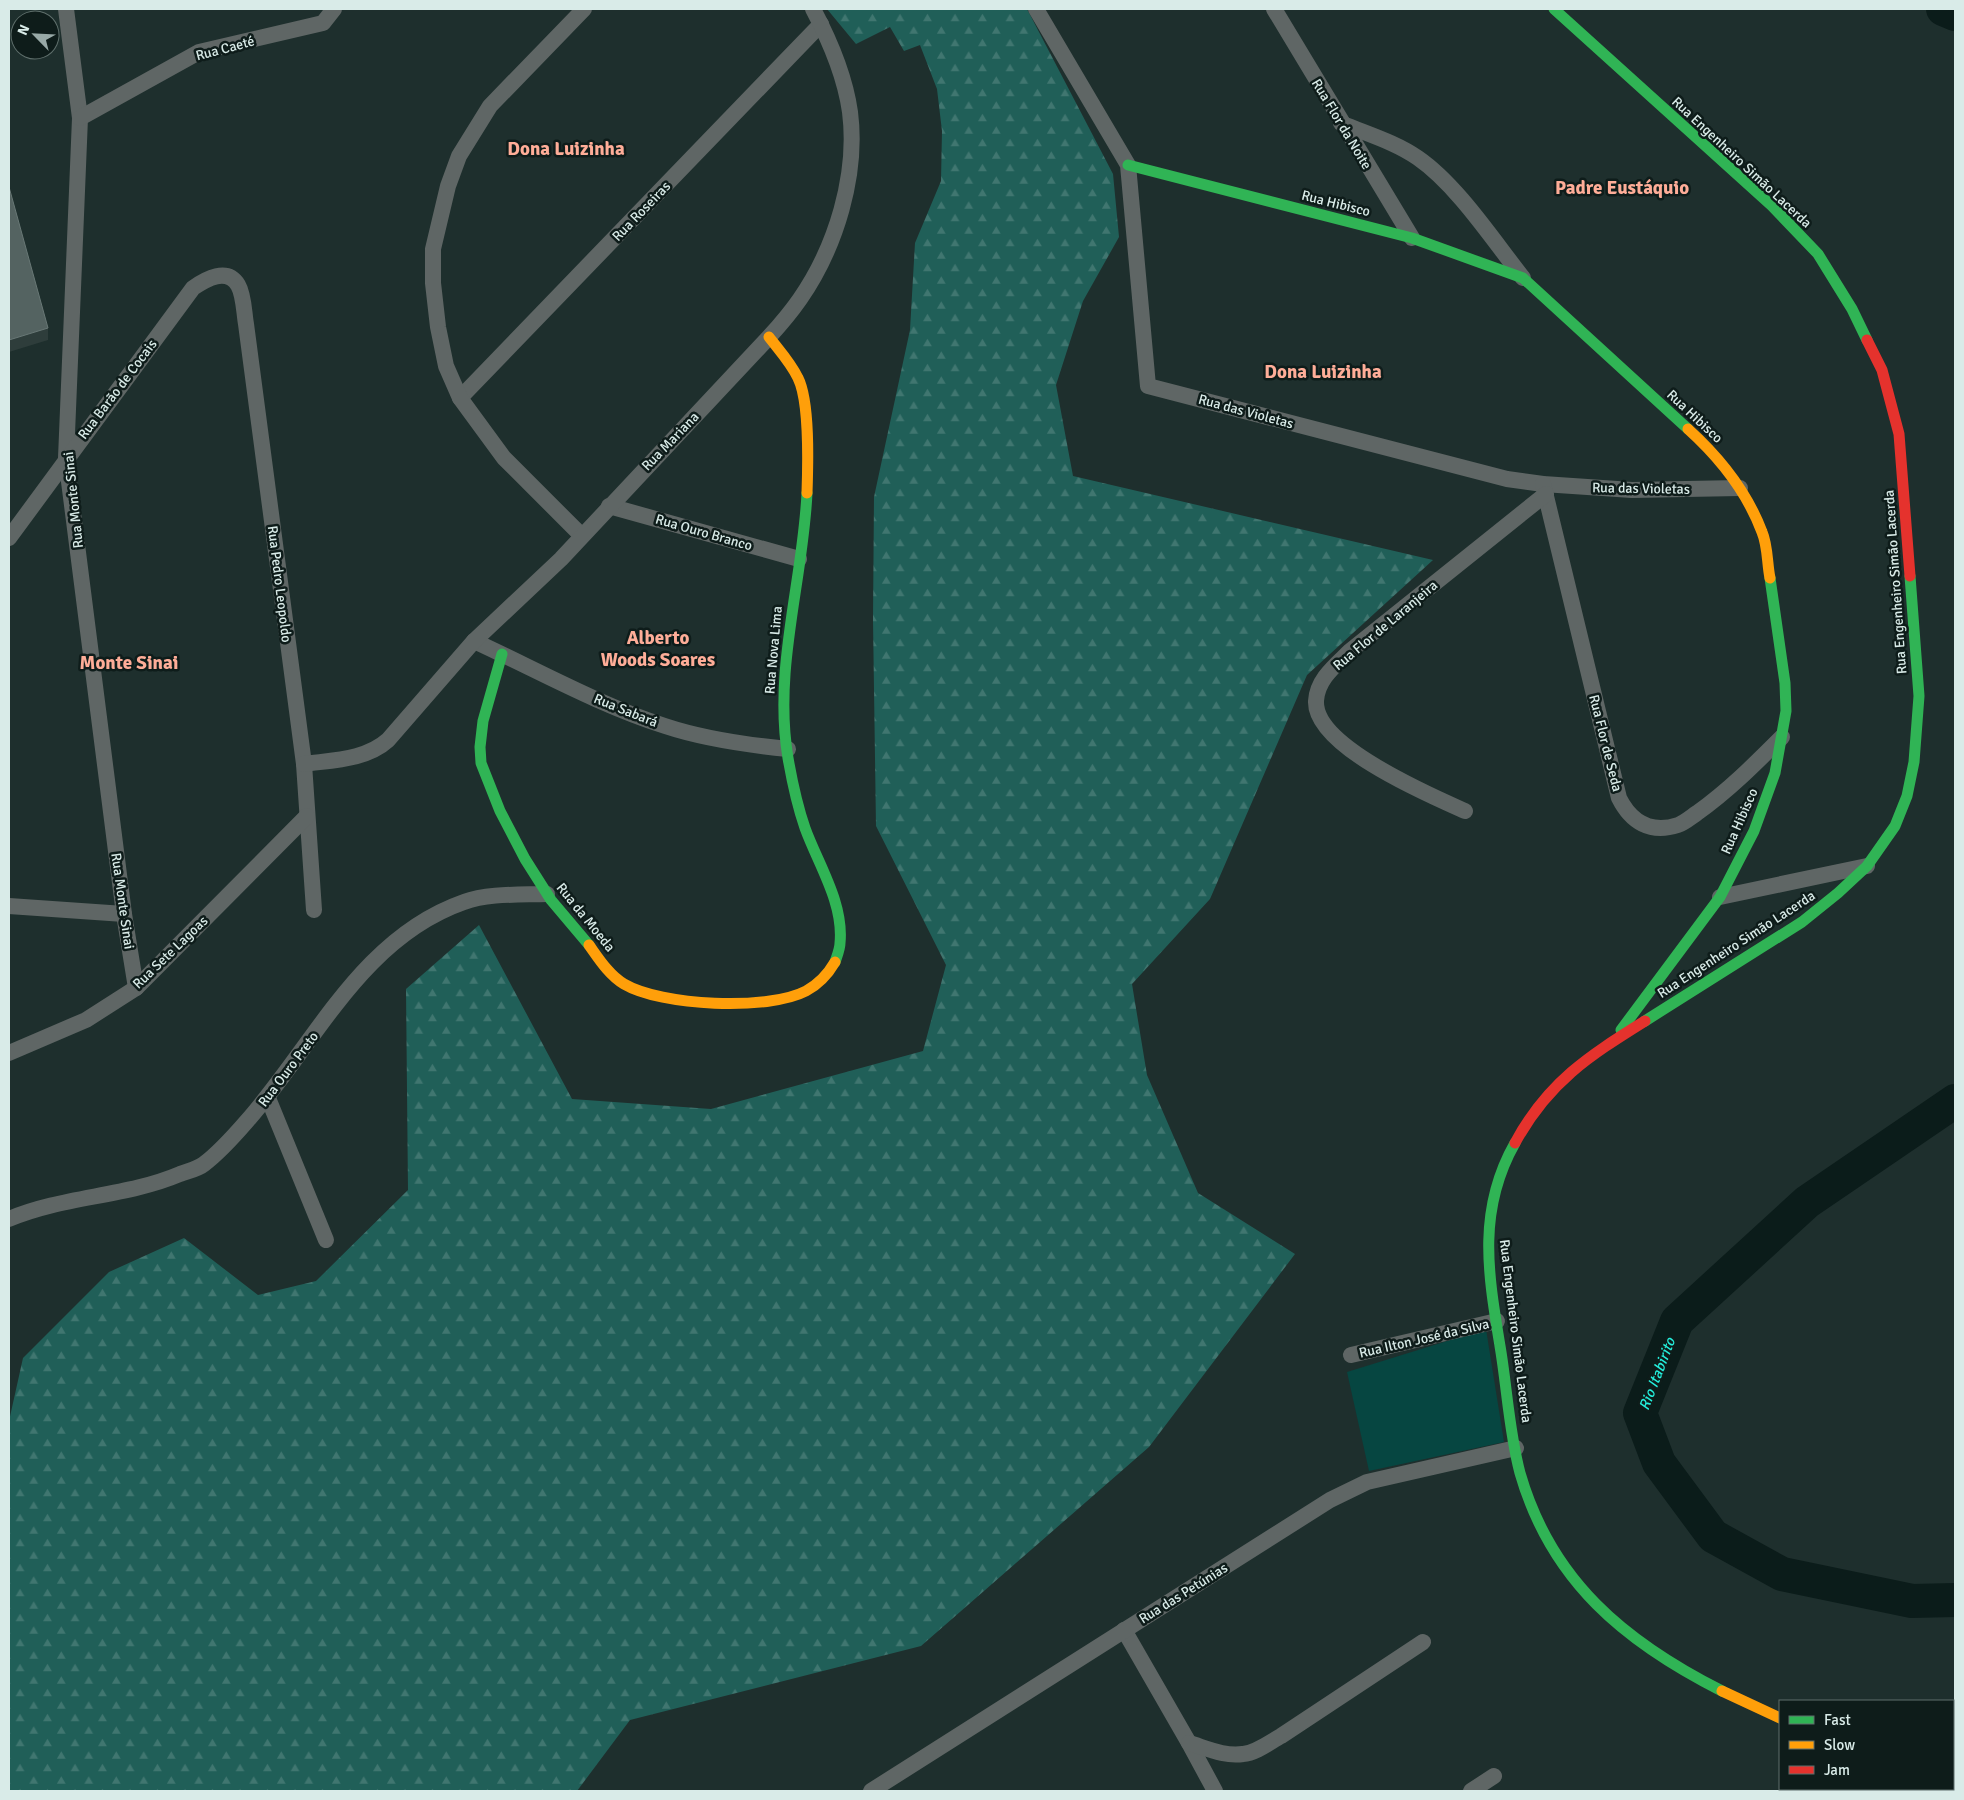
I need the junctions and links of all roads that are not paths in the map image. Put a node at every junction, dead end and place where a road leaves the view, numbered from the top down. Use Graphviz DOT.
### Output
graph roads {
  1 [pos="66,9"];
  2 [pos="334,9"];
  3 [pos="584,9"];
  4 [pos="813,9"];
  5 [pos="1036,9"];
  6 [pos="1274,9"];
  7 [pos="1554,9"];
  8 [pos="821,24"];
  9 [pos="80,118"];
  10 [pos="1341,123"];
  11 [pos="1128,165"];
  12 [pos="1412,238"];
  13 [pos="217,275"];
  14 [pos="1523,278"];
  15 [pos="769,337"];
  16 [pos="460,398"];
  17 [pos="66,458"];
  18 [pos="1740,488"];
  19 [pos="1545,489"];
  20 [pos="609,506"];
  21 [pos="581,535"];
  22 [pos="9,538"];
  23 [pos="799,559"];
  24 [pos="474,642"];
  25 [pos="502,654"];
  26 [pos="1782,737"];
  27 [pos="788,750"];
  28 [pos="304,764"];
  29 [pos="1465,811"];
  30 [pos="307,816"];
  31 [pos="1867,866"];
  32 [pos="547,894"];
  33 [pos="1720,897"];
  34 [pos="9,906"];
  35 [pos="314,910"];
  36 [pos="124,914"];
  37 [pos="834,966"];
  38 [pos="136,988"];
  39 [pos="1613,1040"];
  40 [pos="9,1053"];
  41 [pos="268,1098"];
  42 [pos="9,1219"];
  43 [pos="326,1240"];
  44 [pos="1498,1321"];
  45 [pos="1351,1355"];
  46 [pos="1516,1448"];
  47 [pos="1124,1630"];
  48 [pos="1423,1642"];
  49 [pos="1779,1718"];
  50 [pos="1190,1743"];
  51 [pos="1494,1776"];
  52 [pos="871,1791"];
  53 [pos="1215,1791"];
  54 [pos="1471,1791"];
  1 -- 9 [label="street, Rua Monte Sinai"];
  2 -- 9 [label="street, Rua Caeté"];
  3 -- 16 [label="street"];
  4 -- 8 [label="street, Rua Mariana"];
  5 -- 11 [label="street, Rua das Violetas"];
  6 -- 10 [label="street, Rua Flor da Noite"];
  7 -- 31 [label="street, Rua Engenheiro Simão Lacerda"];
  8 -- 15 [label="street, Rua Mariana"];
  8 -- 16 [label="street, Rua Roseiras"];
  9 -- 17 [label="street, Rua Monte Sinai"];
  10 -- 12 [label="street, Rua Flor da Noite"];
  10 -- 14 [label="street"];
  11 -- 12 [label="street, Rua Hibisco"];
  11 -- 19 [label="street, Rua das Violetas"];
  12 -- 14 [label="street, Rua Hibisco"];
  13 -- 17 [label="street, Rua Barão de Cocais"];
  13 -- 28 [label="street, Rua Pedro Leopoldo"];
  14 -- 18 [label="street, Rua Hibisco"];
  15 -- 20 [label="street, Rua Mariana"];
  15 -- 23 [label="street, Rua Nova Lima"];
  16 -- 21 [label="street"];
  17 -- 22 [label="street, Rua Barão de Cocais"];
  17 -- 36 [label="street, Rua Monte Sinai"];
  18 -- 19 [label="street, Rua das Violetas"];
  18 -- 26 [label="street, Rua Hibisco"];
  19 -- 26 [label="street, Rua Flor de Seda"];
  19 -- 29 [label="street, Rua Flor de Laranjeira"];
  20 -- 21 [label="street, Rua Mariana"];
  20 -- 23 [label="street, Rua Ouro Branco"];
  21 -- 24 [label="street, Rua Mariana"];
  23 -- 27 [label="street, Rua Nova Lima"];
  24 -- 25 [label="street, Rua Sabará"];
  24 -- 28 [label="street, Rua Mariana"];
  25 -- 27 [label="street, Rua Sabará"];
  25 -- 32 [label="street, Rua da Moeda"];
  26 -- 33 [label="street, Rua Hibisco"];
  27 -- 37 [label="street, Rua Nova Lima"];
  28 -- 30 [label="street, Rua Pedro Leopoldo"];
  30 -- 35 [label="street, Rua Pedro Leopoldo"];
  30 -- 38 [label="street, Rua Sete Lagoas"];
  31 -- 33 [label="street"];
  31 -- 39 [label="street, Rua Engenheiro Simão Lacerda"];
  32 -- 37 [label="street, Rua da Moeda"];
  32 -- 41 [label="street, Rua Ouro Preto"];
  33 -- 39 [label="street, Rua Hibisco"];
  34 -- 36 [label="street"];
  36 -- 38 [label="street, Rua Monte Sinai"];
  38 -- 40 [label="street, Rua Sete Lagoas"];
  39 -- 44 [label="street, Rua Engenheiro Simão Lacerda"];
  41 -- 42 [label="street, Rua Ouro Preto"];
  41 -- 43 [label="street"];
  44 -- 45 [label="street, Rua Ilton José da Silva"];
  44 -- 46 [label="street, Rua Engenheiro Simão Lacerda"];
  46 -- 47 [label="street, Rua das Petúnias"];
  46 -- 49 [label="street, Rua Engenheiro Simão Lacerda"];
  47 -- 50 [label="street"];
  47 -- 52 [label="street, Rua das Petúnias"];
  48 -- 50 [label="street"];
  50 -- 53 [label="street"];
  51 -- 54 [label="street"];
}
